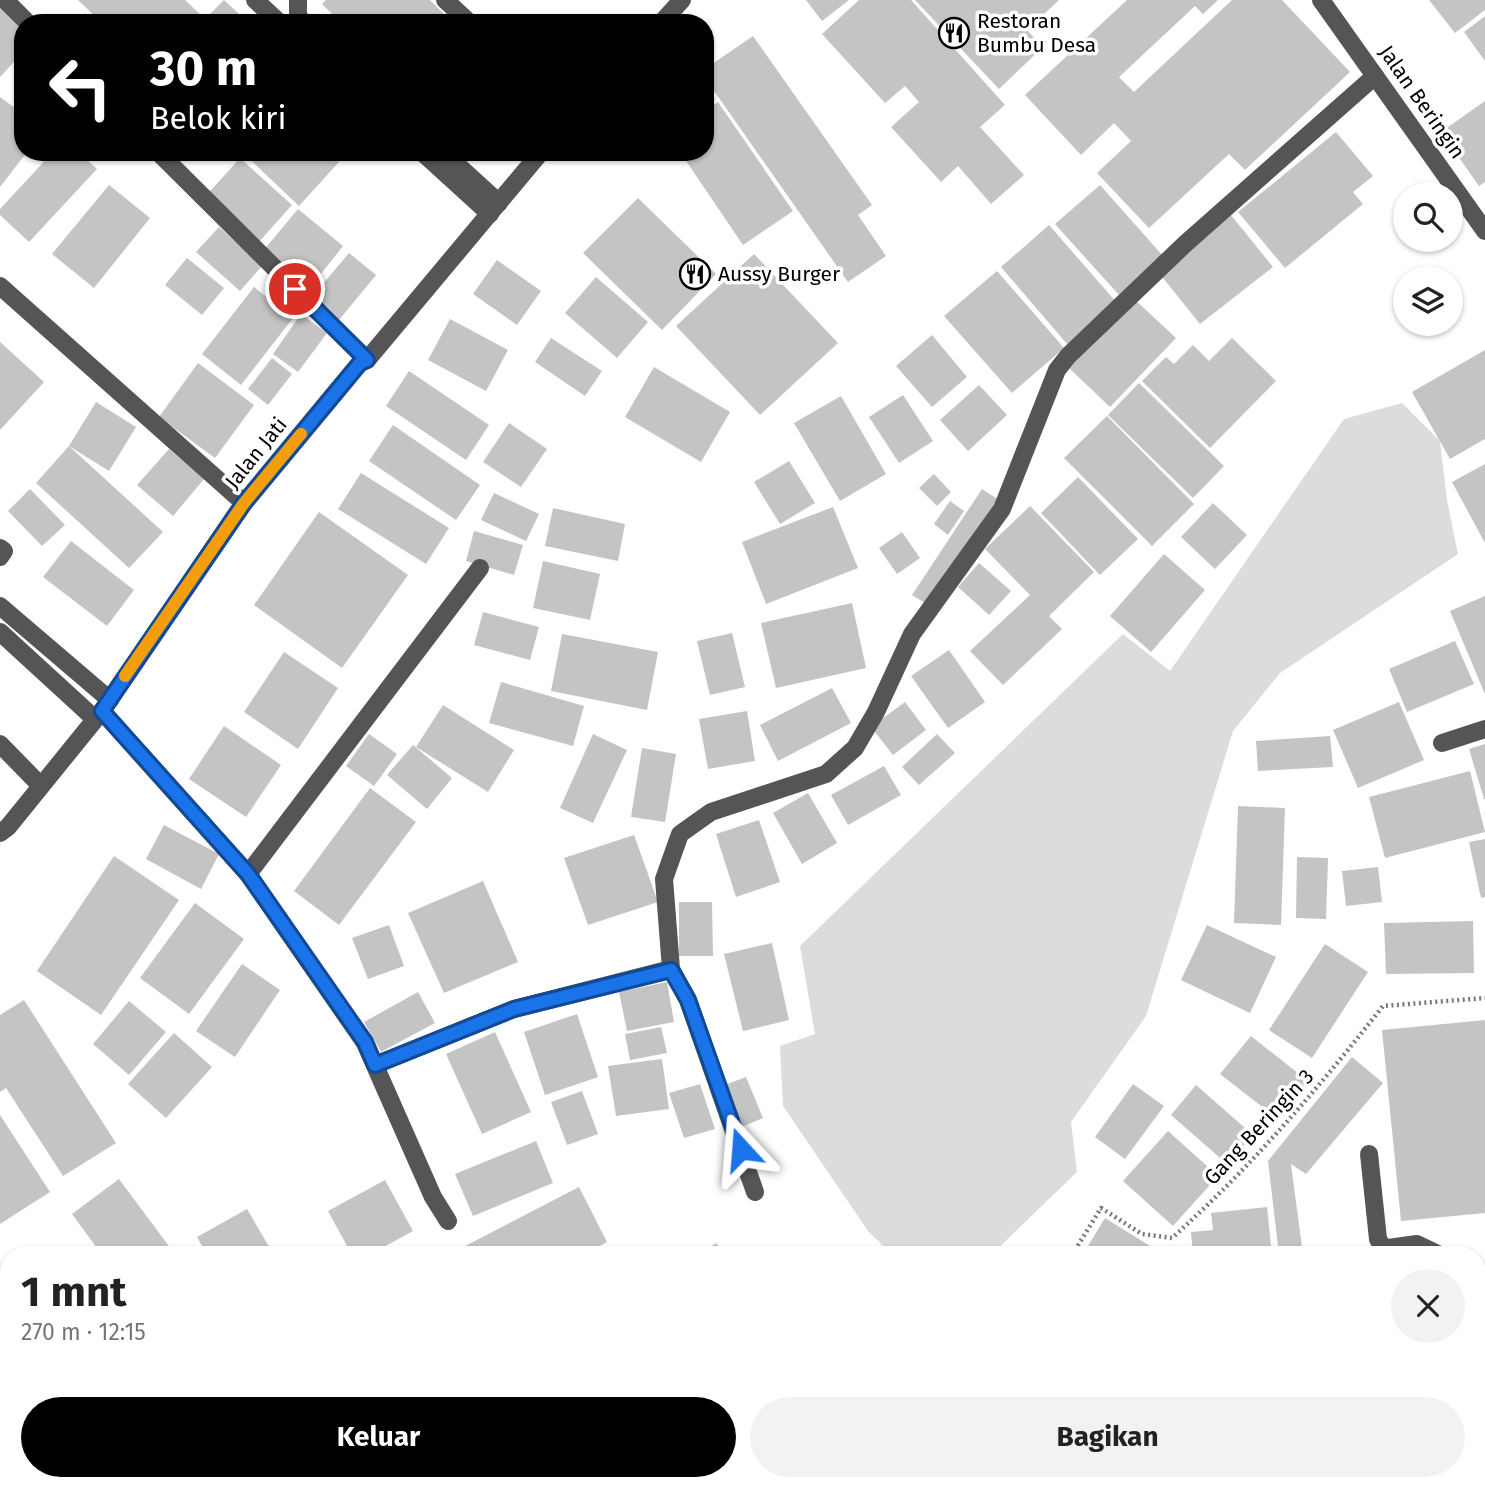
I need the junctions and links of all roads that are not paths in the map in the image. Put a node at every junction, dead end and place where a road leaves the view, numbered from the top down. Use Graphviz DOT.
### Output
graph roads {
  1 [pos="5,0"];
  2 [pos="255,0"];
  3 [pos="445,0"];
  4 [pos="682,0"];
  5 [pos="1326,2"];
  6 [pos="19,14"];
  7 [pos="270,14"];
  8 [pos="460,14"];
  9 [pos="669,14"];
  10 [pos="1376,76"];
  11 [pos="167,161"];
  12 [pos="434,161"];
  13 [pos="453,161"];
  14 [pos="534,161"];
  15 [pos="495,208"];
  16 [pos="1485,231"];
  17 [pos="0,286"];
  18 [pos="367,360"];
  19 [pos="244,503"];
  20 [pos="0,548"];
  21 [pos="0,556"];
  22 [pos="480,568"];
  23 [pos="0,606"];
  24 [pos="0,632"];
  25 [pos="102,710"];
  26 [pos="1485,729"];
  27 [pos="1442,743"];
  28 [pos="0,744"];
  29 [pos="40,785"];
  30 [pos="0,833"];
  31 [pos="248,874"];
  32 [pos="671,970"];
  33 [pos="375,1065"];
  34 [pos="1369,1154"];
  35 [pos="755,1192"];
  36 [pos="447,1221"];
  37 [pos="1382,1246"];
  38 [pos="1402,1246"];
  39 [pos="1421,1246"];
  1 -- 6 [label="street"];
  2 -- 7 [label="street"];
  3 -- 8 [label="street"];
  4 -- 9 [label="street"];
  5 -- 10 [label="street, Jalan Beringin"];
  10 -- 16 [label="street, Jalan Beringin"];
  10 -- 32 [label="street"];
  11 -- 18 [label="street"];
  12 -- 15 [label="street"];
  13 -- 15 [label="street"];
  14 -- 15 [label="street, Jalan Jati"];
  15 -- 18 [label="street, Jalan Jati"];
  17 -- 19 [label="street"];
  18 -- 19 [label="street, Jalan Jati"];
  19 -- 25 [label="street, Jalan Jati"];
  20 -- 21 [label="street"];
  22 -- 31 [label="street"];
  23 -- 25 [label="street"];
  24 -- 25 [label="street"];
  25 -- 29 [label="street, Jalan Jati"];
  25 -- 31 [label="street"];
  26 -- 27 [label="street"];
  28 -- 29 [label="street"];
  29 -- 30 [label="street, Jalan Jati"];
  31 -- 33 [label="street"];
  32 -- 33 [label="street"];
  32 -- 35 [label="street"];
  33 -- 36 [label="street"];
  34 -- 37 [label="street"];
  38 -- 39 [label="street"];
}
